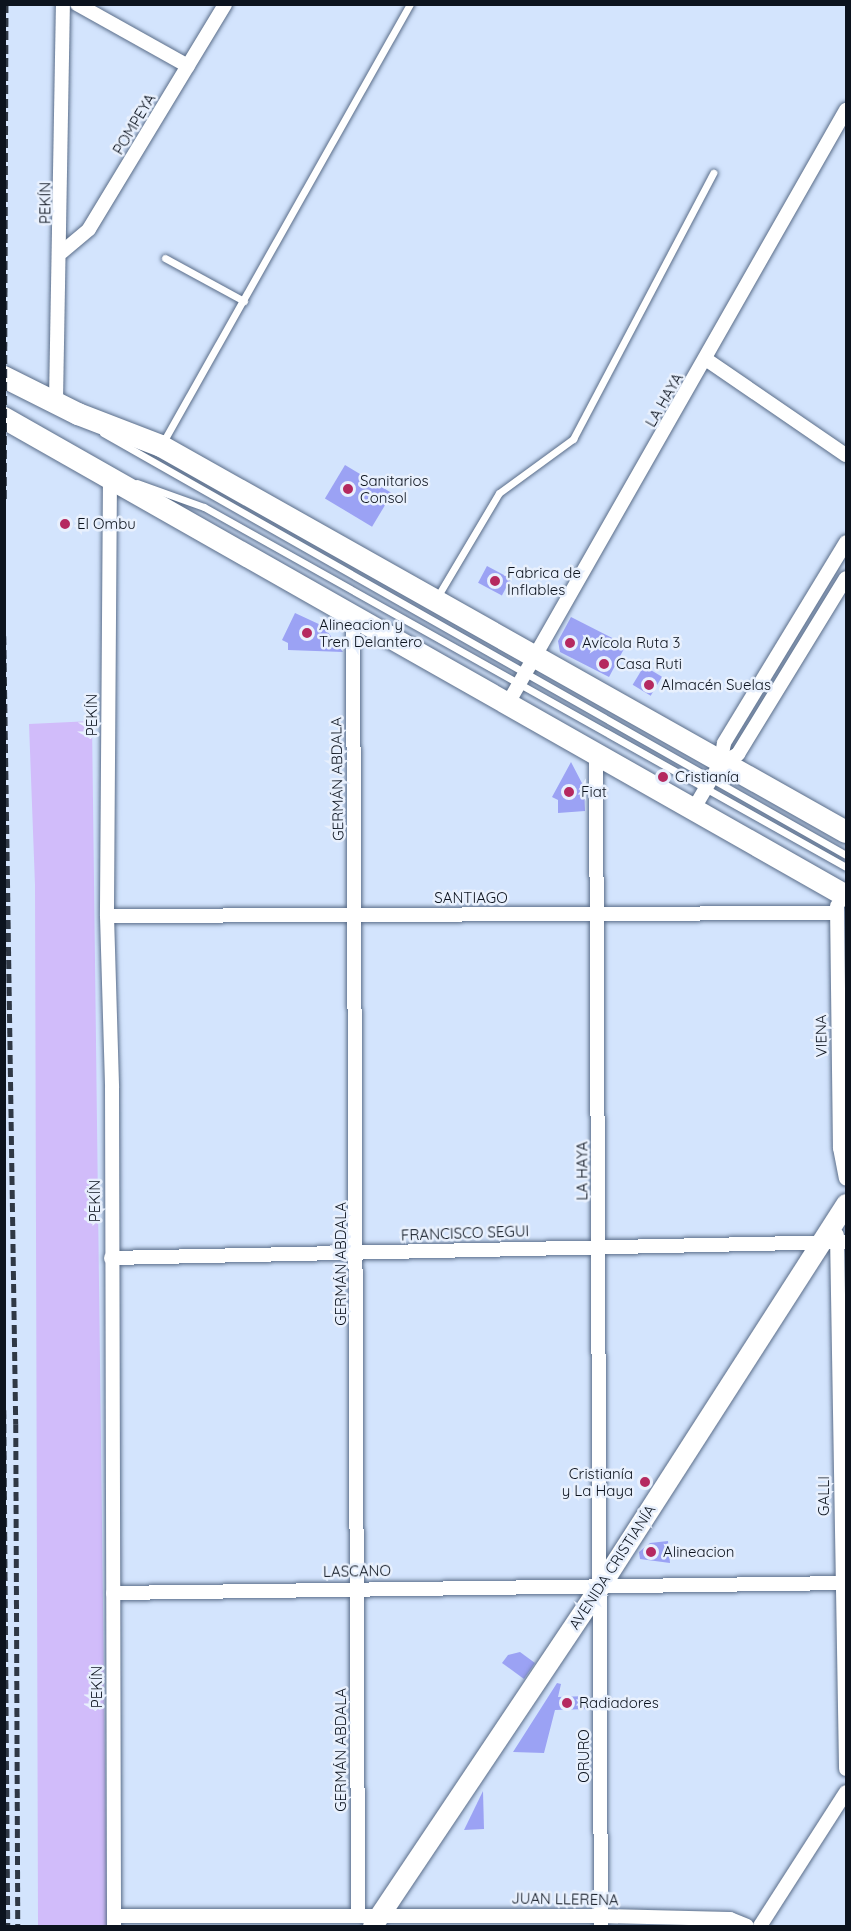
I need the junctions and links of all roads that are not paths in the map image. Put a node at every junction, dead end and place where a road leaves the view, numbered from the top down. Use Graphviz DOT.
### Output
graph roads {
  1 [pos="63,4"];
  2 [pos="77,4"];
  3 [pos="225,4"];
  4 [pos="410,4"];
  5 [pos="188,66"];
  6 [pos="844,119"];
  7 [pos="712,173"];
  8 [pos="62,252"];
  9 [pos="165,258"];
  10 [pos="244,301"];
  11 [pos="707,360"];
  12 [pos="4,377"];
  13 [pos="56,401"];
  14 [pos="78,414"];
  15 [pos="4,418"];
  16 [pos="161,446"];
  17 [pos="846,455"];
  18 [pos="110,476"];
  19 [pos="846,542"];
  20 [pos="846,578"];
  21 [pos="436,598"];
  22 [pos="353,614"];
  23 [pos="526,672"];
  24 [pos="507,705"];
  25 [pos="596,756"];
  26 [pos="712,777"];
  27 [pos="693,810"];
  28 [pos="846,832"];
  29 [pos="846,855"];
  30 [pos="846,867"];
  31 [pos="841,901"];
  32 [pos="598,914"];
  33 [pos="356,915"];
  34 [pos="107,916"];
  35 [pos="846,1178"];
  36 [pos="846,1204"];
  37 [pos="835,1238"];
  38 [pos="598,1244"];
  39 [pos="358,1254"];
  40 [pos="111,1258"];
  41 [pos="844,1583"];
  42 [pos="601,1586"];
  43 [pos="356,1587"];
  44 [pos="113,1593"];
  45 [pos="846,1769"];
  46 [pos="846,1792"];
  47 [pos="371,1918"];
  48 [pos="114,1921"];
  49 [pos="601,1921"];
  50 [pos="747,1926"];
  51 [pos="760,1926"];
  1 -- 8 [label="street, PEKÍN"];
  2 -- 5 [label="street"];
  3 -- 5 [label="street, POMPEYA"];
  4 -- 10 [label="lane"];
  5 -- 8 [label="street, POMPEYA"];
  6 -- 11 [label="street, LA HAYA"];
  7 -- 21 [label="lane"];
  8 -- 13 [label="street, PEKÍN"];
  9 -- 10 [label="lane"];
  10 -- 16 [label="lane"];
  11 -- 17 [label="street"];
  11 -- 23 [label="street, LA HAYA"];
  12 -- 13 [label="highway"];
  13 -- 14 [label="highway"];
  14 -- 16 [label="highway"];
  14 -- 23 [label="lane"];
  15 -- 18 [label="highway"];
  16 -- 21 [label="highway"];
  18 -- 22 [label="highway"];
  18 -- 23 [label="lane"];
  18 -- 34 [label="street, PEKÍN"];
  19 -- 26 [label="street"];
  20 -- 26 [label="street"];
  21 -- 23 [label="highway"];
  22 -- 24 [label="highway"];
  22 -- 33 [label="street, GERMÁN ABDALA"];
  23 -- 24 [label="street, LA HAYA"];
  23 -- 26 [label="highway"];
  23 -- 26 [label="lane"];
  24 -- 25 [label="highway"];
  25 -- 27 [label="highway"];
  25 -- 32 [label="street, LA HAYA"];
  26 -- 27 [label="street"];
  26 -- 28 [label="highway"];
  26 -- 29 [label="lane"];
  26 -- 30 [label="lane"];
  27 -- 31 [label="highway"];
  31 -- 32 [label="street, SANTIAGO"];
  31 -- 35 [label="street, VIENA"];
  32 -- 33 [label="street, SANTIAGO"];
  32 -- 38 [label="street, LA HAYA"];
  33 -- 34 [label="street, SANTIAGO"];
  33 -- 39 [label="street, GERMÁN ABDALA"];
  34 -- 40 [label="street, PEKÍN"];
  36 -- 37 [label="main road, AVENIDA CRISTIANÍA"];
  37 -- 38 [label="street, FRANCISCO SEGUI"];
  37 -- 41 [label="street, GALLI"];
  37 -- 42 [label="main road, AVENIDA CRISTIANÍA"];
  38 -- 39 [label="street, FRANCISCO SEGUI"];
  38 -- 42 [label="street, LA HAYA"];
  39 -- 40 [label="street, FRANCISCO SEGUI"];
  39 -- 43 [label="street, GERMÁN ABDALA"];
  40 -- 44 [label="street, PEKÍN"];
  41 -- 42 [label="street, LASCANO"];
  41 -- 45 [label="street, GALLI"];
  42 -- 43 [label="street, LASCANO"];
  42 -- 47 [label="main road, AVENIDA CRISTIANÍA"];
  42 -- 49 [label="street, ORURO"];
  43 -- 44 [label="street, LASCANO"];
  43 -- 47 [label="street, GERMÁN ABDALA"];
  44 -- 48 [label="street, PEKÍN"];
  46 -- 51 [label="street"];
  47 -- 48 [label="street, JUAN LLERENA"];
  47 -- 49 [label="street, JUAN LLERENA"];
  49 -- 50 [label="street, JUAN LLERENA"];
}
